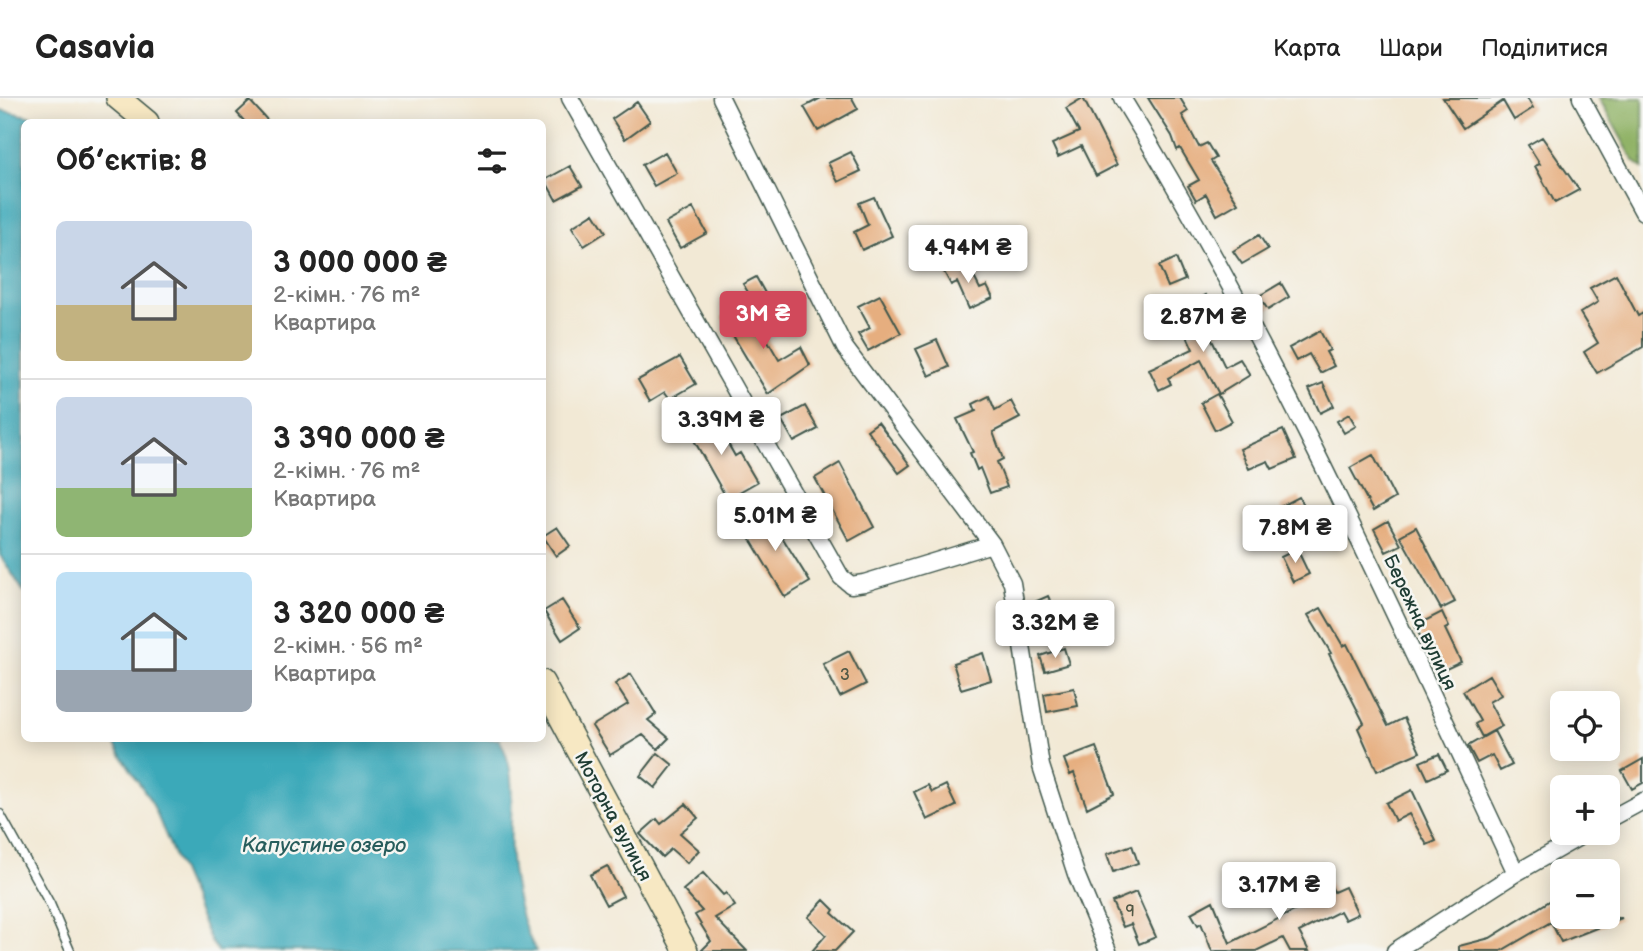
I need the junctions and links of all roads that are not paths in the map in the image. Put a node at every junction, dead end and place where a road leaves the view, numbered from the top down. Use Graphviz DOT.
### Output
graph roads {
  1 [pos="118,98"];
  2 [pos="570,98"];
  3 [pos="721,98"];
  4 [pos="1122,98"];
  5 [pos="1581,98"];
  6 [pos="143,119"];
  7 [pos="1643,212"];
  8 [pos="992,544"];
  9 [pos="546,689"];
  10 [pos="1643,801"];
  11 [pos="1620,813"];
  12 [pos="0,814"];
  13 [pos="1565,845"];
  14 [pos="1516,873"];
  15 [pos="70,951"];
  16 [pos="686,951"];
  17 [pos="1108,951"];
  18 [pos="1395,951"];
  1 -- 6 [label="street"];
  2 -- 8 [label="street"];
  3 -- 8 [label="street"];
  4 -- 14 [label="street, Бережна вулиця"];
  5 -- 7 [label="street"];
  8 -- 17 [label="street"];
  9 -- 16 [label="street, Моторна вулиця"];
  10 -- 11 [label="street"];
  12 -- 15 [label="lane"];
  13 -- 14 [label="street"];
  14 -- 18 [label="street"];
}
